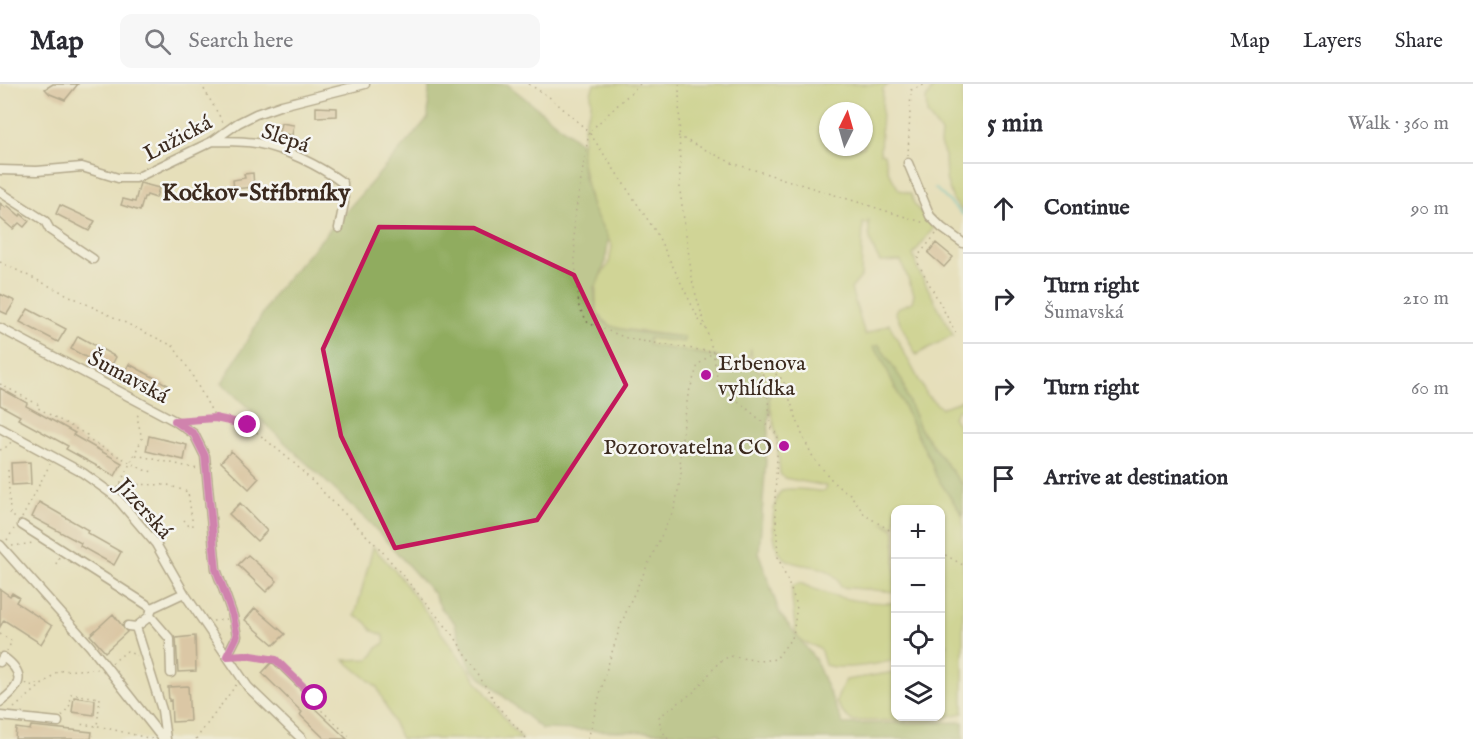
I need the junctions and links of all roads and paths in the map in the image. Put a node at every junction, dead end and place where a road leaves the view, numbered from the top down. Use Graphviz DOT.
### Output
graph roads {
  1 [pos="201,84"];
  2 [pos="365,84"];
  3 [pos="529,84"];
  4 [pos="640,84"];
  5 [pos="679,84"];
  6 [pos="926,84"];
  7 [pos="228,130"];
  8 [pos="589,132"];
  9 [pos="678,136"];
  10 [pos="213,141"];
  11 [pos="908,163"];
  12 [pos="0,170"];
  13 [pos="0,192"];
  14 [pos="339,228"];
  15 [pos="942,228"];
  16 [pos="963,243"];
  17 [pos="93,259"];
  18 [pos="0,262"];
  19 [pos="0,328"];
  20 [pos="956,333"];
  21 [pos="706,336"];
  22 [pos="712,352"];
  23 [pos="753,362"];
  24 [pos="0,384"];
  25 [pos="144,404"];
  26 [pos="215,418"];
  27 [pos="175,421"];
  28 [pos="0,428"];
  29 [pos="772,431"];
  30 [pos="13,439"];
  31 [pos="0,450"];
  32 [pos="135,455"];
  33 [pos="53,458"];
  34 [pos="131,463"];
  35 [pos="8,470"];
  36 [pos="206,471"];
  37 [pos="154,472"];
  38 [pos="120,484"];
  39 [pos="112,494"];
  40 [pos="184,520"];
  41 [pos="20,524"];
  42 [pos="891,531"];
  43 [pos="48,542"];
  44 [pos="1,546"];
  45 [pos="945,555"];
  46 [pos="963,565"];
  47 [pos="184,593"];
  48 [pos="151,612"];
  49 [pos="233,618"];
  50 [pos="204,623"];
  51 [pos="0,634"];
  52 [pos="227,656"];
  53 [pos="2,660"];
  54 [pos="147,662"];
  55 [pos="107,668"];
  56 [pos="171,673"];
  57 [pos="19,676"];
  58 [pos="242,678"];
  59 [pos="43,682"];
  60 [pos="0,702"];
  61 [pos="14,708"];
  62 [pos="0,716"];
  63 [pos="58,722"];
  64 [pos="78,724"];
  65 [pos="97,726"];
  66 [pos="152,739"];
  67 [pos="164,739"];
  68 [pos="196,739"];
  69 [pos="302,739"];
  70 [pos="352,739"];
  71 [pos="527,739"];
  72 [pos="588,739"];
  73 [pos="668,739"];
  1 -- 7 [label="path"];
  2 -- 7 [label="street, Lužická"];
  3 -- 8 [label="path"];
  4 -- 8 [label="path"];
  5 -- 9 [label="path"];
  6 -- 11 [label="path"];
  7 -- 10 [label="street, Lužická"];
  8 -- 21 [label="path"];
  8 -- 22 [label="path"];
  9 -- 15 [label="path"];
  9 -- 21 [label="path"];
  10 -- 12 [label="street, Lužická"];
  10 -- 14 [label="street, Slepá"];
  11 -- 15 [label="street"];
  13 -- 17 [label="street"];
  15 -- 16 [label="street"];
  15 -- 20 [label="path"];
  18 -- 26 [label="path"];
  19 -- 25 [label="street, Šumavská"];
  21 -- 22 [label="path"];
  22 -- 23 [label="path"];
  22 -- 29 [label="path"];
  22 -- 72 [label="path"];
  23 -- 29 [label="path"];
  23 -- 42 [label="path"];
  24 -- 34 [label="path"];
  25 -- 27 [label="street, Šumavská"];
  25 -- 32 [label="path"];
  26 -- 27 [label="path"];
  26 -- 71 [label="path"];
  27 -- 36 [label="street, Šumavská"];
  28 -- 33 [label="street, Jizerská"];
  29 -- 73 [label="path"];
  30 -- 31 [label="path"];
  32 -- 34 [label="path"];
  32 -- 36 [label="path"];
  33 -- 39 [label="street, Jizerská"];
  33 -- 41 [label="path"];
  34 -- 37 [label="path"];
  34 -- 38 [label="path"];
  35 -- 41 [label="path"];
  36 -- 49 [label="street, Šumavská"];
  38 -- 39 [label="path"];
  38 -- 40 [label="path"];
  39 -- 47 [label="street, Jizerská"];
  41 -- 43 [label="street"];
  41 -- 44 [label="path"];
  43 -- 44 [label="path"];
  43 -- 48 [label="street"];
  44 -- 55 [label="street"];
  45 -- 46 [label="path"];
  47 -- 48 [label="street"];
  47 -- 50 [label="street, Jizerská"];
  48 -- 54 [label="street"];
  48 -- 56 [label="street"];
  49 -- 50 [label="path"];
  49 -- 52 [label="street, Šumavská"];
  50 -- 52 [label="street, Jizerská"];
  51 -- 53 [label="path"];
  52 -- 58 [label="street, Jizerská"];
  52 -- 70 [label="path"];
  53 -- 57 [label="street"];
  54 -- 55 [label="path"];
  54 -- 67 [label="street"];
  55 -- 59 [label="path"];
  55 -- 67 [label="street"];
  57 -- 59 [label="path"];
  57 -- 60 [label="street"];
  58 -- 68 [label="path"];
  58 -- 69 [label="street, Jizerská"];
  59 -- 61 [label="path"];
  62 -- 63 [label="street"];
  63 -- 65 [label="path"];
  64 -- 65 [label="path"];
  65 -- 66 [label="path"];
}
